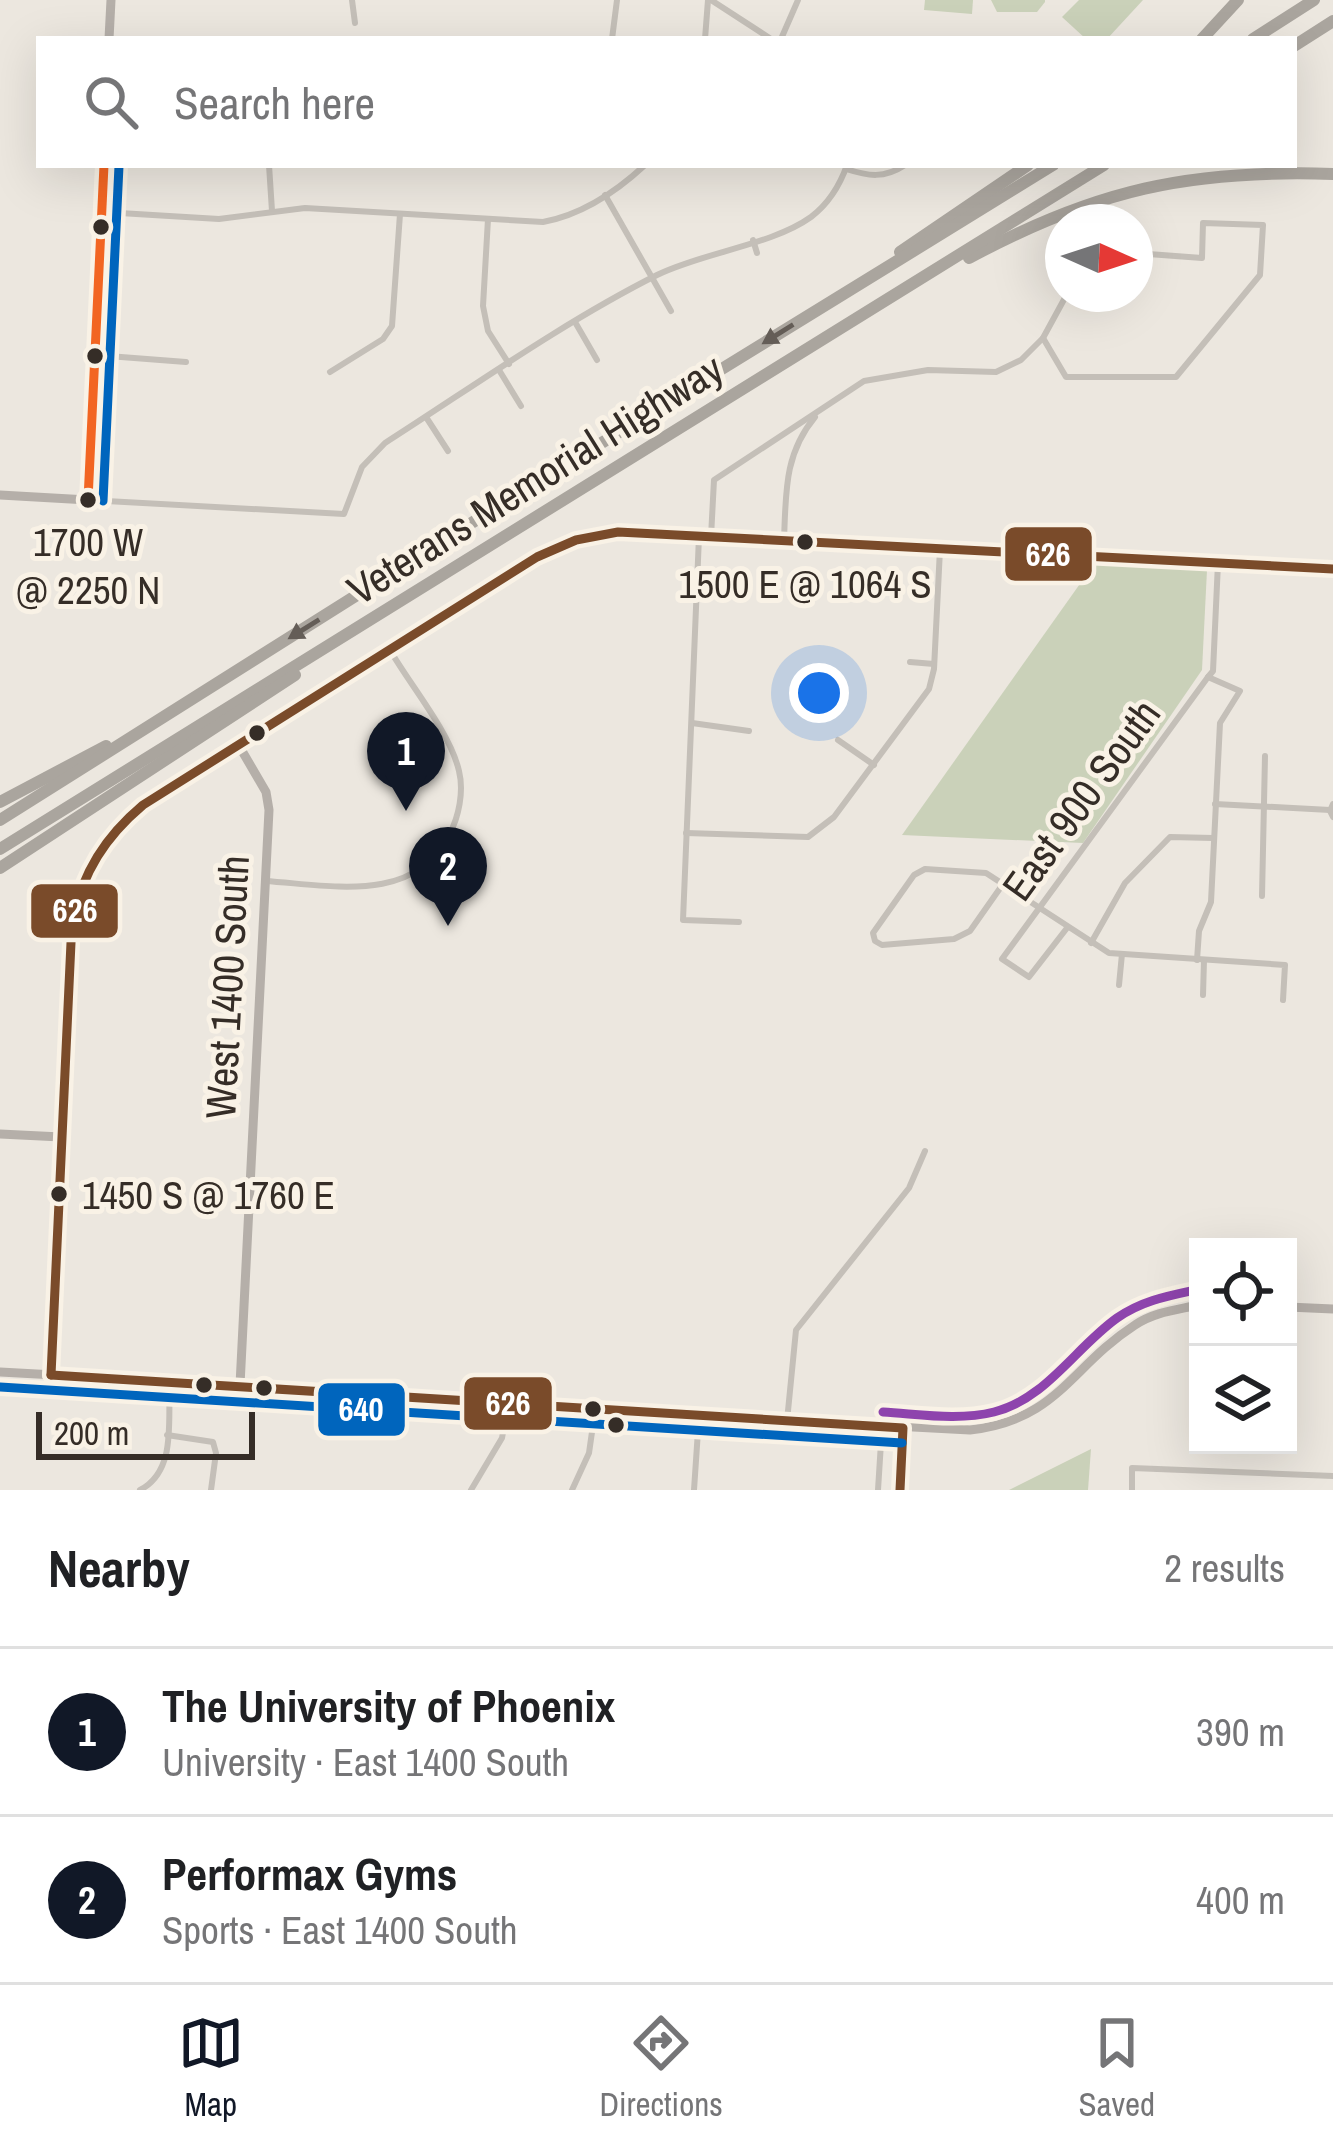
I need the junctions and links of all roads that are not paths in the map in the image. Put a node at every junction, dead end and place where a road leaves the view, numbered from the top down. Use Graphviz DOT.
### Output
graph roads {
  1 [pos="111,0"];
  2 [pos="352,0"];
  3 [pos="617,0"];
  4 [pos="710,0"];
  5 [pos="798,0"];
  6 [pos="1238,0"];
  7 [pos="1314,0"];
  8 [pos="1333,21"];
  9 [pos="356,23"];
  10 [pos="110,36"];
  11 [pos="612,36"];
  12 [pos="705,36"];
  13 [pos="767,36"];
  14 [pos="782,36"];
  15 [pos="1205,36"];
  16 [pos="1258,36"];
  17 [pos="1297,44"];
  18 [pos="104,168"];
  19 [pos="269,168"];
  20 [pos="641,168"];
  21 [pos="845,168"];
  22 [pos="848,168"];
  23 [pos="899,168"];
  24 [pos="1023,168"];
  25 [pos="1048,168"];
  26 [pos="1099,168"];
  27 [pos="1333,178"];
  28 [pos="604,195"];
  29 [pos="272,211"];
  30 [pos="101,212"];
  31 [pos="400,214"];
  32 [pos="488,219"];
  33 [pos="753,240"];
  34 [pos="757,254"];
  35 [pos="1153,255"];
  36 [pos="877,273"];
  37 [pos="652,278"];
  38 [pos="671,311"];
  39 [pos="1057,312"];
  40 [pos="857,319"];
  41 [pos="575,322"];
  42 [pos="1043,338"];
  43 [pos="95,355"];
  44 [pos="597,360"];
  45 [pos="186,362"];
  46 [pos="509,364"];
  47 [pos="499,370"];
  48 [pos="330,372"];
  49 [pos="521,406"];
  50 [pos="821,409"];
  51 [pos="426,417"];
  52 [pos="448,452"];
  53 [pos="0,495"];
  54 [pos="88,500"];
  55 [pos="705,537"];
  56 [pos="784,541"];
  57 [pos="940,549"];
  58 [pos="1218,562"];
  59 [pos="1333,569"];
  60 [pos="389,650"];
  61 [pos="317,651"];
  62 [pos="910,662"];
  63 [pos="934,664"];
  64 [pos="1208,677"];
  65 [pos="156,723"];
  66 [pos="692,723"];
  67 [pos="749,731"];
  68 [pos="838,740"];
  69 [pos="238,745"];
  70 [pos="1265,756"];
  71 [pos="874,765"];
  72 [pos="0,802"];
  73 [pos="1215,805"];
  74 [pos="1264,806"];
  75 [pos="1332,810"];
  76 [pos="0,820"];
  77 [pos="686,833"];
  78 [pos="1213,838"];
  79 [pos="0,849"];
  80 [pos="0,868"];
  81 [pos="265,881"];
  82 [pos="1003,884"];
  83 [pos="1262,896"];
  84 [pos="1039,909"];
  85 [pos="739,922"];
  86 [pos="1067,928"];
  87 [pos="1091,943"];
  88 [pos="1122,954"];
  89 [pos="1200,960"];
  90 [pos="1119,985"];
  91 [pos="1203,994"];
  92 [pos="1283,1000"];
  93 [pos="0,1134"];
  94 [pos="61,1137"];
  95 [pos="925,1151"];
  96 [pos="1189,1307"];
  97 [pos="1297,1307"];
  98 [pos="1333,1309"];
  99 [pos="0,1372"];
  100 [pos="51,1375"];
  101 [pos="170,1381"];
  102 [pos="240,1385"];
  103 [pos="508,1406"];
  104 [pos="595,1411"];
  105 [pos="699,1416"];
  106 [pos="787,1421"];
  107 [pos="882,1426"];
  108 [pos="903,1428"];
  109 [pos="167,1435"];
  110 [pos="1333,1476"];
  111 [pos="576,1488"];
  112 [pos="140,1490"];
  113 [pos="211,1490"];
  114 [pos="471,1490"];
  115 [pos="694,1490"];
  116 [pos="878,1490"];
  117 [pos="900,1490"];
  118 [pos="1132,1490"];
  1 -- 10 [label="street"];
  2 -- 9 [label="street"];
  3 -- 11 [label="street"];
  4 -- 12 [label="street"];
  4 -- 13 [label="street"];
  5 -- 14 [label="street"];
  6 -- 15 [label="highway"];
  7 -- 16 [label="highway"];
  8 -- 17 [label="highway"];
  18 -- 30 [label="street"];
  19 -- 29 [label="street"];
  20 -- 28 [label="street"];
  21 -- 33 [label="street"];
  22 -- 23 [label="street"];
  24 -- 36 [label="highway"];
  25 -- 36 [label="highway, Veterans Memorial Highway"];
  26 -- 40 [label="highway, Veterans Memorial Highway"];
  27 -- 40 [label="highway"];
  28 -- 32 [label="street"];
  28 -- 37 [label="street"];
  29 -- 30 [label="street"];
  29 -- 31 [label="street"];
  30 -- 43 [label="street"];
  31 -- 32 [label="street"];
  31 -- 48 [label="street"];
  32 -- 46 [label="street"];
  33 -- 34 [label="street"];
  33 -- 37 [label="street"];
  35 -- 42 [label="street"];
  36 -- 65 [label="highway, Veterans Memorial Highway, one-way"];
  37 -- 38 [label="street"];
  37 -- 41 [label="street"];
  39 -- 42 [label="street"];
  40 -- 61 [label="highway, Veterans Memorial Highway"];
  41 -- 44 [label="street"];
  41 -- 46 [label="street"];
  42 -- 50 [label="street"];
  43 -- 45 [label="street"];
  43 -- 54 [label="street"];
  46 -- 47 [label="street"];
  47 -- 49 [label="street"];
  47 -- 51 [label="street"];
  50 -- 55 [label="street"];
  50 -- 56 [label="street"];
  51 -- 52 [label="street"];
  51 -- 54 [label="street"];
  53 -- 54 [label="street"];
  55 -- 56 [label="street"];
  55 -- 60 [label="street"];
  55 -- 66 [label="street"];
  56 -- 57 [label="street"];
  57 -- 58 [label="street"];
  57 -- 63 [label="street"];
  58 -- 59 [label="street"];
  58 -- 64 [label="street"];
  60 -- 69 [label="street"];
  60 -- 81 [label="street"];
  61 -- 79 [label="highway, Veterans Memorial Highway"];
  61 -- 80 [label="highway"];
  62 -- 63 [label="street"];
  63 -- 71 [label="street"];
  64 -- 73 [label="street"];
  64 -- 84 [label="street, East 900 South"];
  65 -- 72 [label="highway"];
  65 -- 76 [label="highway, Veterans Memorial Highway"];
  66 -- 67 [label="street"];
  66 -- 77 [label="street"];
  68 -- 71 [label="street"];
  69 -- 81 [label="street, West 1400 South"];
  69 -- 94 [label="street"];
  70 -- 74 [label="street"];
  71 -- 77 [label="street"];
  73 -- 74 [label="street"];
  73 -- 78 [label="street"];
  74 -- 75 [label="street"];
  74 -- 83 [label="street"];
  77 -- 85 [label="street"];
  78 -- 87 [label="street"];
  78 -- 89 [label="street"];
  81 -- 102 [label="street, West 1400 South"];
  82 -- 82 [label="street"];
  82 -- 84 [label="street"];
  84 -- 86 [label="street"];
  84 -- 86 [label="street, East 900 South"];
  86 -- 87 [label="street"];
  87 -- 88 [label="street"];
  88 -- 89 [label="street"];
  88 -- 90 [label="street"];
  89 -- 91 [label="street"];
  89 -- 92 [label="street"];
  93 -- 94 [label="street"];
  94 -- 100 [label="street"];
  95 -- 106 [label="street"];
  96 -- 108 [label="street"];
  97 -- 98 [label="street"];
  99 -- 100 [label="street"];
  100 -- 101 [label="street"];
  101 -- 102 [label="street"];
  101 -- 109 [label="street"];
  102 -- 103 [label="street"];
  103 -- 104 [label="street"];
  103 -- 114 [label="street"];
  104 -- 105 [label="street"];
  104 -- 111 [label="street"];
  105 -- 106 [label="street"];
  105 -- 115 [label="street"];
  106 -- 107 [label="street"];
  107 -- 108 [label="street"];
  107 -- 116 [label="street"];
  108 -- 117 [label="street"];
  109 -- 112 [label="street"];
  109 -- 113 [label="street"];
  110 -- 118 [label="street"];
}
